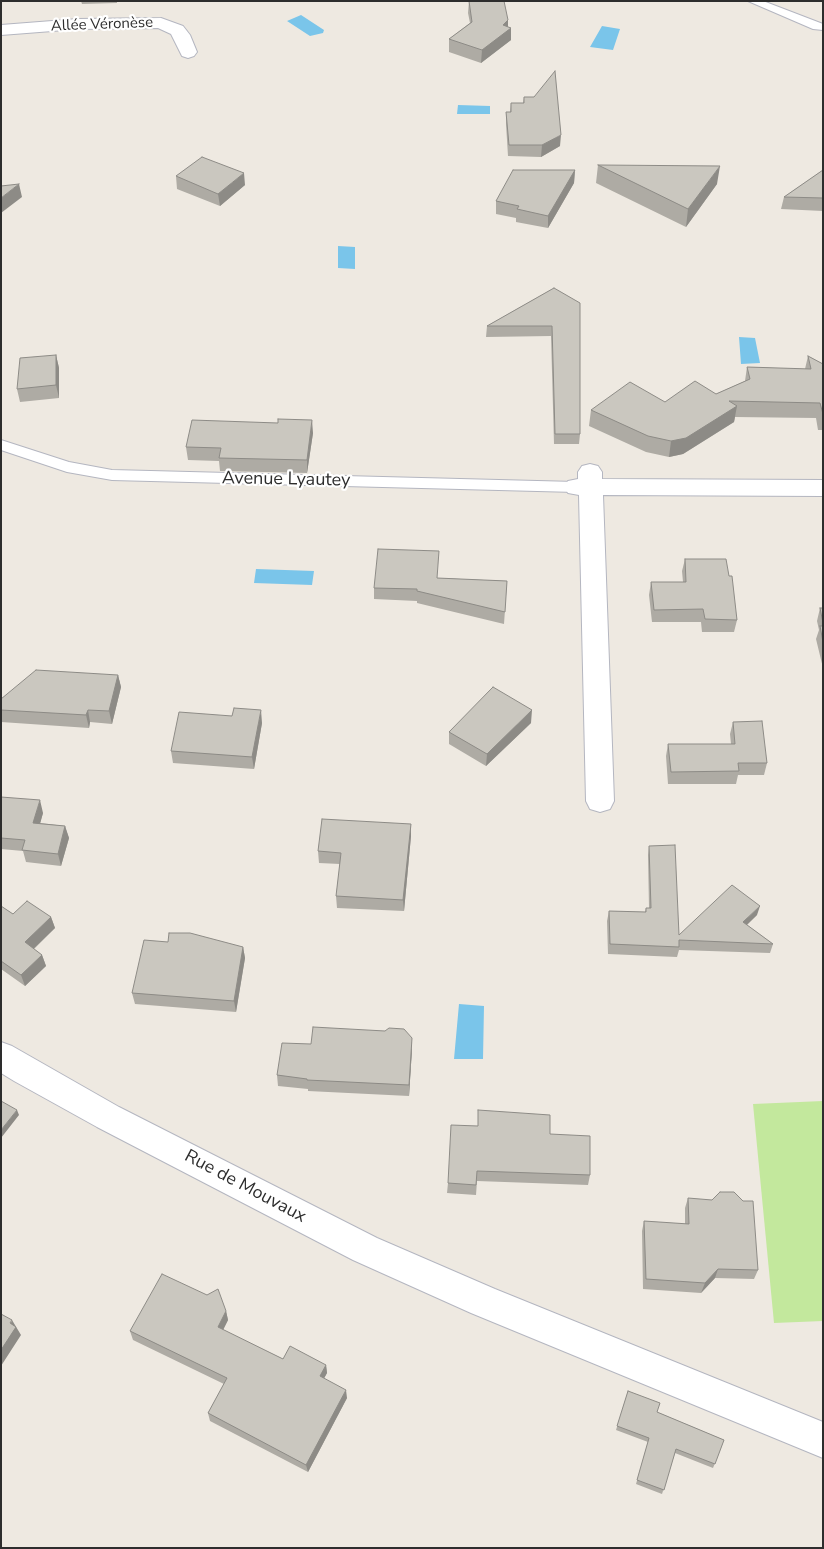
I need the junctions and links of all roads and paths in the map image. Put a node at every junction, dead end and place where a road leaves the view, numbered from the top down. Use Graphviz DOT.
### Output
graph roads {
  1 [pos="753,1"];
  2 [pos="823,27"];
  3 [pos="1,30"];
  4 [pos="188,52"];
  5 [pos="1,445"];
  6 [pos="585,482"];
  7 [pos="823,488"];
  8 [pos="600,801"];
  9 [pos="1,1056"];
  10 [pos="823,1440"];
  1 -- 2 [label="lane"];
  3 -- 4 [label="street, Allée Véronèse"];
  5 -- 6 [label="lane, Avenue Lyautey"];
  6 -- 7 [label="street"];
  6 -- 8 [label="street"];
  9 -- 10 [label="street, Rue de Mouvaux"];
}
